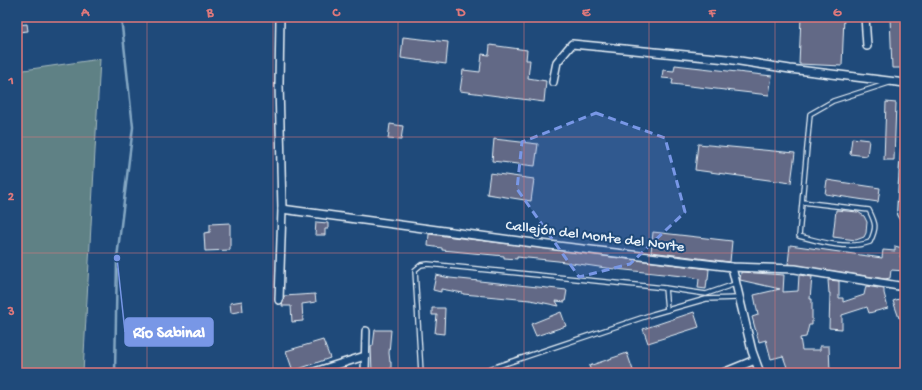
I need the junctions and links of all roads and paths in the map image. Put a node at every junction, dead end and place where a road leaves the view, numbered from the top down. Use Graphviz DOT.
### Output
graph roads {
  1 [pos="280,17"];
  2 [pos="865,17"];
  3 [pos="867,46"];
  4 [pos="553,82"];
  5 [pos="894,82"];
  6 [pos="905,83"];
  7 [pos="905,114"];
  8 [pos="802,202"];
  9 [pos="282,209"];
  10 [pos="905,224"];
  11 [pos="732,267"];
  12 [pos="736,284"];
  13 [pos="905,287"];
  14 [pos="665,288"];
  15 [pos="706,294"];
  16 [pos="738,298"];
  17 [pos="706,299"];
  18 [pos="279,300"];
  19 [pos="667,310"];
  20 [pos="366,331"];
  21 [pos="365,356"];
  22 [pos="755,360"];
  23 [pos="311,373"];
  24 [pos="365,373"];
  25 [pos="421,373"];
  26 [pos="477,373"];
  27 [pos="723,373"];
  28 [pos="760,373"];
  1 -- 9 [label="street"];
  2 -- 3 [label="street"];
  4 -- 5 [label="street"];
  5 -- 6 [label="street"];
  5 -- 8 [label="lane"];
  7 -- 10 [label="lane"];
  8 -- 8 [label="lane"];
  9 -- 11 [label="street, Callejón del Monte del Norte"];
  9 -- 18 [label="street"];
  11 -- 12 [label="street"];
  11 -- 13 [label="street, Callejón del Monte del Norte"];
  12 -- 15 [label="lane"];
  12 -- 16 [label="street"];
  14 -- 15 [label="lane"];
  14 -- 19 [label="lane"];
  14 -- 25 [label="lane"];
  15 -- 17 [label="lane"];
  16 -- 17 [label="lane"];
  16 -- 22 [label="street"];
  17 -- 19 [label="lane"];
  19 -- 26 [label="lane"];
  20 -- 21 [label="street"];
  21 -- 23 [label="street"];
  21 -- 24 [label="street"];
  22 -- 27 [label="street"];
  22 -- 28 [label="street"];
}
